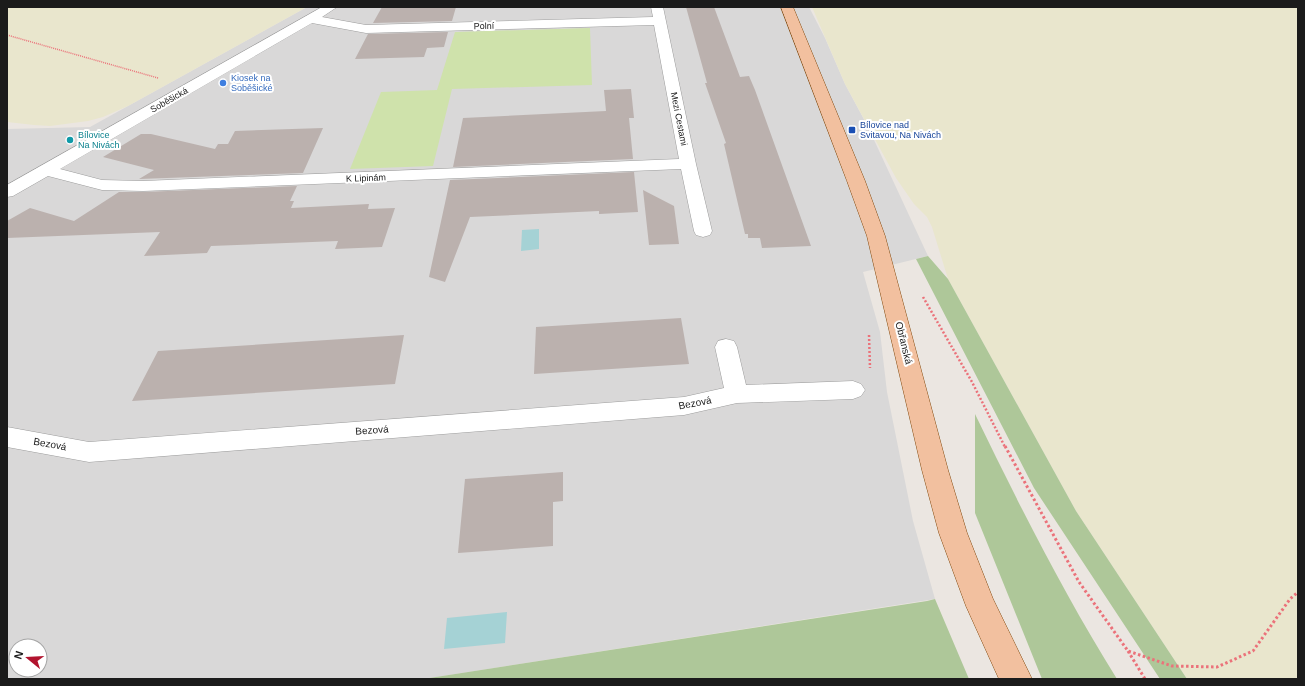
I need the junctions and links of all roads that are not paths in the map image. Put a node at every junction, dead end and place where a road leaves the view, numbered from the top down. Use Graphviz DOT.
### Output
graph roads {
  1 [pos="331,7"];
  2 [pos="787,7"];
  3 [pos="658,14"];
  4 [pos="310,20"];
  5 [pos="688,164"];
  6 [pos="46,170"];
  7 [pos="7,192"];
  8 [pos="703,231"];
  9 [pos="726,347"];
  10 [pos="853,390"];
  11 [pos="737,394"];
  12 [pos="7,437"];
  13 [pos="1016,679"];
  1 -- 4 [label="street, Soběšická"];
  2 -- 13 [label="main road, Obřanská"];
  3 -- 4 [label="street, Polní"];
  3 -- 5 [label="street, Mezi Cestami"];
  4 -- 6 [label="street, Soběšická"];
  5 -- 6 [label="street, K Lipinám"];
  5 -- 8 [label="street, Mezi Cestami"];
  6 -- 7 [label="street, Soběšická"];
  9 -- 11 [label="street"];
  10 -- 11 [label="street, Bezová"];
  11 -- 12 [label="street, Bezová"];
}
